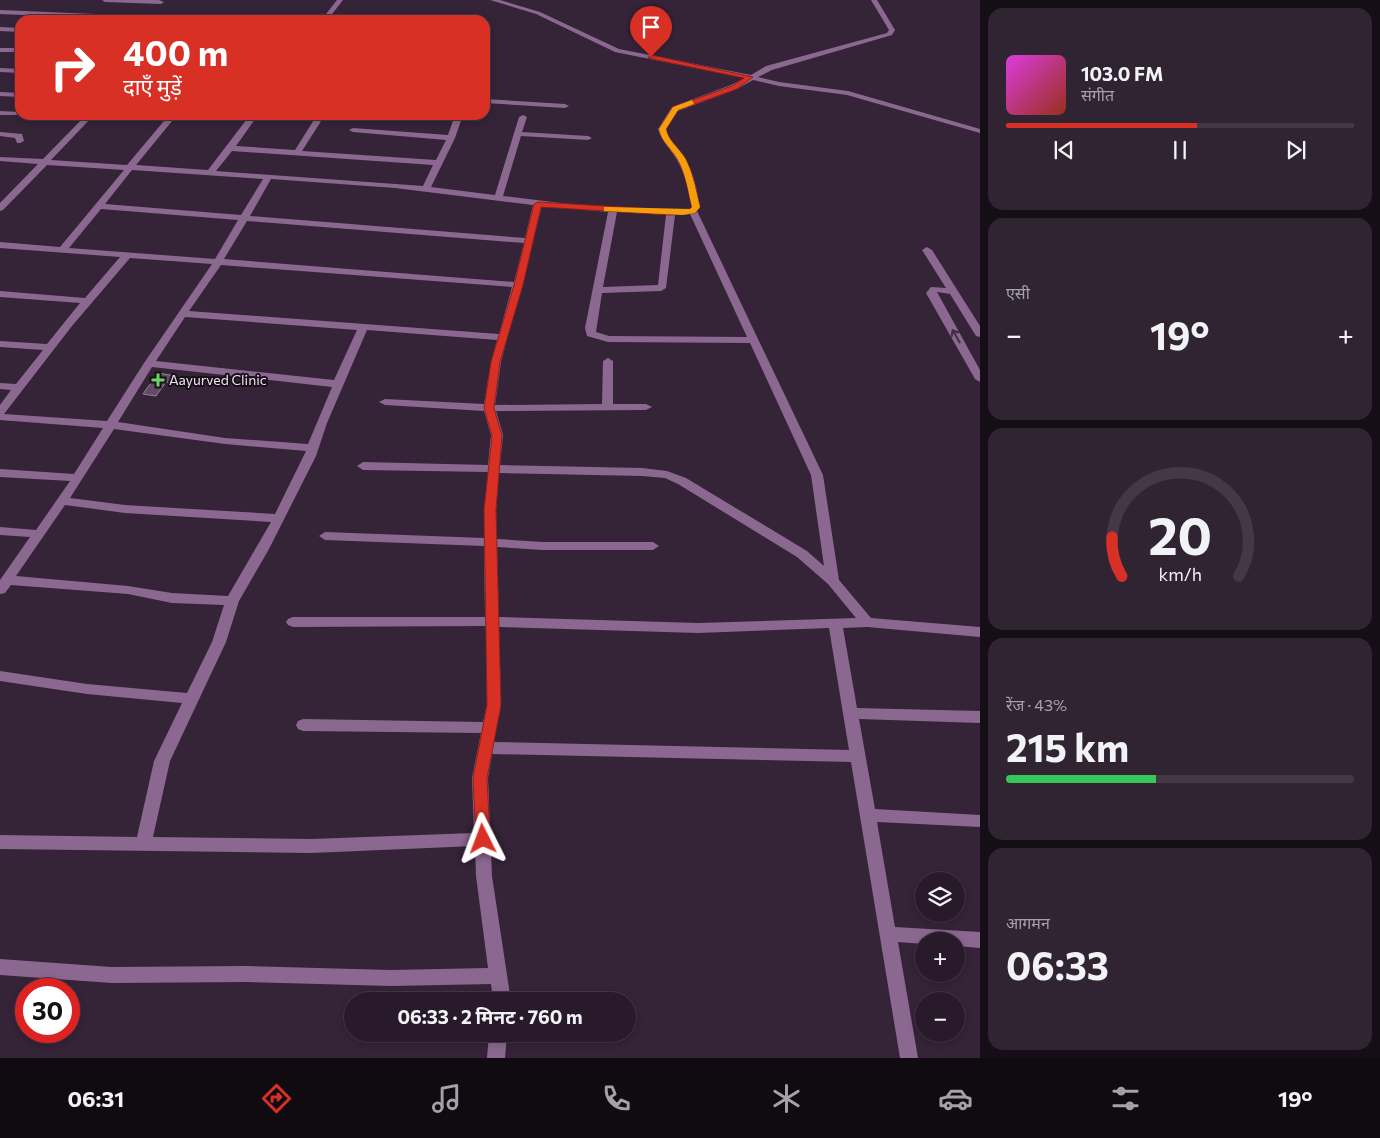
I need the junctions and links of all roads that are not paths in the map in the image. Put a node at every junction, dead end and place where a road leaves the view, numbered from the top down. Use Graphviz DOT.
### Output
graph roads {
  1 [pos="105,0"];
  2 [pos="340,0"];
  3 [pos="493,0"];
  4 [pos="874,0"];
  5 [pos="161,2"];
  6 [pos="0,12"];
  7 [pos="71,15"];
  8 [pos="330,15"];
  9 [pos="0,30"];
  10 [pos="15,30"];
  11 [pos="0,50"];
  12 [pos="15,50"];
  13 [pos="0,70"];
  14 [pos="15,71"];
  15 [pos="749,77"];
  16 [pos="0,94"];
  17 [pos="15,95"];
  18 [pos="490,101"];
  19 [pos="565,106"];
  20 [pos="0,113"];
  21 [pos="15,114"];
  22 [pos="523,117"];
  23 [pos="85,120"];
  24 [pos="169,120"];
  25 [pos="250,120"];
  26 [pos="318,120"];
  27 [pos="457,120"];
  28 [pos="353,130"];
  29 [pos="980,130"];
  30 [pos="0,134"];
  31 [pos="520,134"];
  32 [pos="451,138"];
  33 [pos="588,138"];
  34 [pos="20,141"];
  35 [pos="230,148"];
  36 [pos="297,153"];
  37 [pos="0,158"];
  38 [pos="44,162"];
  39 [pos="437,164"];
  40 [pos="128,168"];
  41 [pos="210,174"];
  42 [pos="268,177"];
  43 [pos="426,188"];
  44 [pos="498,199"];
  45 [pos="538,204"];
  46 [pos="100,206"];
  47 [pos="0,208"];
  48 [pos="613,209"];
  49 [pos="692,211"];
  50 [pos="671,213"];
  51 [pos="243,218"];
  52 [pos="528,241"];
  53 [pos="0,245"];
  54 [pos="63,249"];
  55 [pos="927,250"];
  56 [pos="127,254"];
  57 [pos="218,262"];
  58 [pos="518,285"];
  59 [pos="597,290"];
  60 [pos="954,292"];
  61 [pos="0,294"];
  62 [pos="86,301"];
  63 [pos="183,314"];
  64 [pos="363,327"];
  65 [pos="980,334"];
  66 [pos="503,337"];
  67 [pos="753,340"];
  68 [pos="0,344"];
  69 [pos="51,347"];
  70 [pos="608,361"];
  71 [pos="149,363"];
  72 [pos="980,379"];
  73 [pos="338,384"];
  74 [pos="0,386"];
  75 [pos="19,387"];
  76 [pos="385,402"];
  77 [pos="607,406"];
  78 [pos="646,407"];
  79 [pos="489,408"];
  80 [pos="0,412"];
  81 [pos="0,417"];
  82 [pos="112,425"];
  83 [pos="312,448"];
  84 [pos="363,466"];
  85 [pos="494,469"];
  86 [pos="0,473"];
  87 [pos="78,478"];
  88 [pos="62,501"];
  89 [pos="278,518"];
  90 [pos="0,531"];
  91 [pos="39,534"];
  92 [pos="325,536"];
  93 [pos="490,543"];
  94 [pos="652,546"];
  95 [pos="833,581"];
  96 [pos="4,585"];
  97 [pos="232,601"];
  98 [pos="293,622"];
  99 [pos="492,622"];
  100 [pos="835,622"];
  101 [pos="867,622"];
  102 [pos="980,632"];
  103 [pos="0,676"];
  104 [pos="193,699"];
  105 [pos="850,713"];
  106 [pos="980,717"];
  107 [pos="303,725"];
  108 [pos="490,728"];
  109 [pos="486,748"];
  110 [pos="857,756"];
  111 [pos="867,815"];
  112 [pos="980,821"];
  113 [pos="483,839"];
  114 [pos="0,842"];
  115 [pos="143,844"];
  116 [pos="888,934"];
  117 [pos="980,940"];
  118 [pos="0,967"];
  119 [pos="498,976"];
  120 [pos="501,992"];
  121 [pos="497,1042"];
  122 [pos="496,1058"];
  123 [pos="909,1058"];
  1 -- 5 [label="street"];
  2 -- 8 [label="street"];
  3 -- 15 [label="street"];
  4 -- 15 [label="street"];
  6 -- 7 [label="street"];
  9 -- 10 [label="street"];
  11 -- 12 [label="street"];
  13 -- 14 [label="street"];
  15 -- 29 [label="street"];
  15 -- 49 [label="street"];
  16 -- 17 [label="street"];
  18 -- 19 [label="street"];
  20 -- 21 [label="street"];
  22 -- 31 [label="street"];
  23 -- 38 [label="street"];
  24 -- 40 [label="street"];
  25 -- 35 [label="street"];
  26 -- 36 [label="street"];
  27 -- 32 [label="street"];
  28 -- 32 [label="street"];
  30 -- 34 [label="street"];
  31 -- 33 [label="street"];
  31 -- 44 [label="street"];
  32 -- 39 [label="street"];
  35 -- 36 [label="street"];
  35 -- 41 [label="street"];
  36 -- 39 [label="street"];
  37 -- 38 [label="street"];
  38 -- 40 [label="street"];
  38 -- 47 [label="street"];
  39 -- 43 [label="street"];
  40 -- 41 [label="street"];
  40 -- 46 [label="street"];
  41 -- 42 [label="street"];
  42 -- 43 [label="street"];
  42 -- 51 [label="street"];
  43 -- 44 [label="street"];
  44 -- 45 [label="street"];
  45 -- 48 [label="street"];
  45 -- 52 [label="street"];
  46 -- 51 [label="street"];
  46 -- 54 [label="street"];
  48 -- 50 [label="street"];
  48 -- 59 [label="street"];
  49 -- 50 [label="street"];
  49 -- 67 [label="street"];
  50 -- 59 [label="street"];
  51 -- 52 [label="street"];
  51 -- 57 [label="street"];
  52 -- 58 [label="street"];
  53 -- 54 [label="street"];
  54 -- 56 [label="street"];
  55 -- 60 [label="street"];
  56 -- 57 [label="street"];
  56 -- 62 [label="street"];
  57 -- 58 [label="street"];
  57 -- 63 [label="street"];
  58 -- 66 [label="street"];
  59 -- 67 [label="street"];
  60 -- 65 [label="street"];
  72 -- 60 [label="street, one-way"];
  61 -- 62 [label="street"];
  62 -- 69 [label="street"];
  63 -- 64 [label="street"];
  63 -- 71 [label="street"];
  64 -- 66 [label="street"];
  64 -- 73 [label="street"];
  66 -- 79 [label="street"];
  67 -- 95 [label="street"];
  68 -- 69 [label="street"];
  69 -- 75 [label="street"];
  70 -- 77 [label="street"];
  71 -- 73 [label="street"];
  71 -- 82 [label="street"];
  73 -- 83 [label="street"];
  74 -- 75 [label="street"];
  75 -- 80 [label="street"];
  76 -- 79 [label="street"];
  77 -- 78 [label="street"];
  77 -- 79 [label="street"];
  79 -- 85 [label="street"];
  81 -- 82 [label="street"];
  82 -- 83 [label="street"];
  82 -- 87 [label="street"];
  83 -- 89 [label="street"];
  84 -- 85 [label="street"];
  85 -- 93 [label="street"];
  85 -- 95 [label="street"];
  86 -- 87 [label="street"];
  87 -- 88 [label="street"];
  88 -- 89 [label="street"];
  88 -- 91 [label="street"];
  89 -- 97 [label="street"];
  90 -- 91 [label="street"];
  91 -- 96 [label="street"];
  92 -- 93 [label="street"];
  93 -- 94 [label="street"];
  93 -- 99 [label="street"];
  95 -- 101 [label="street"];
  96 -- 97 [label="street"];
  97 -- 104 [label="street"];
  98 -- 99 [label="street"];
  99 -- 100 [label="street"];
  99 -- 108 [label="street"];
  100 -- 101 [label="street"];
  100 -- 105 [label="street"];
  101 -- 102 [label="street"];
  103 -- 104 [label="street"];
  104 -- 115 [label="street"];
  105 -- 106 [label="street"];
  105 -- 110 [label="street"];
  107 -- 108 [label="street"];
  108 -- 109 [label="street"];
  109 -- 110 [label="street"];
  109 -- 113 [label="street"];
  110 -- 111 [label="street"];
  111 -- 112 [label="street"];
  111 -- 116 [label="street"];
  113 -- 115 [label="street"];
  113 -- 119 [label="street"];
  114 -- 115 [label="street"];
  116 -- 117 [label="street"];
  116 -- 123 [label="street"];
  118 -- 119 [label="street"];
  119 -- 120 [label="street"];
  121 -- 122 [label="street"];
}
